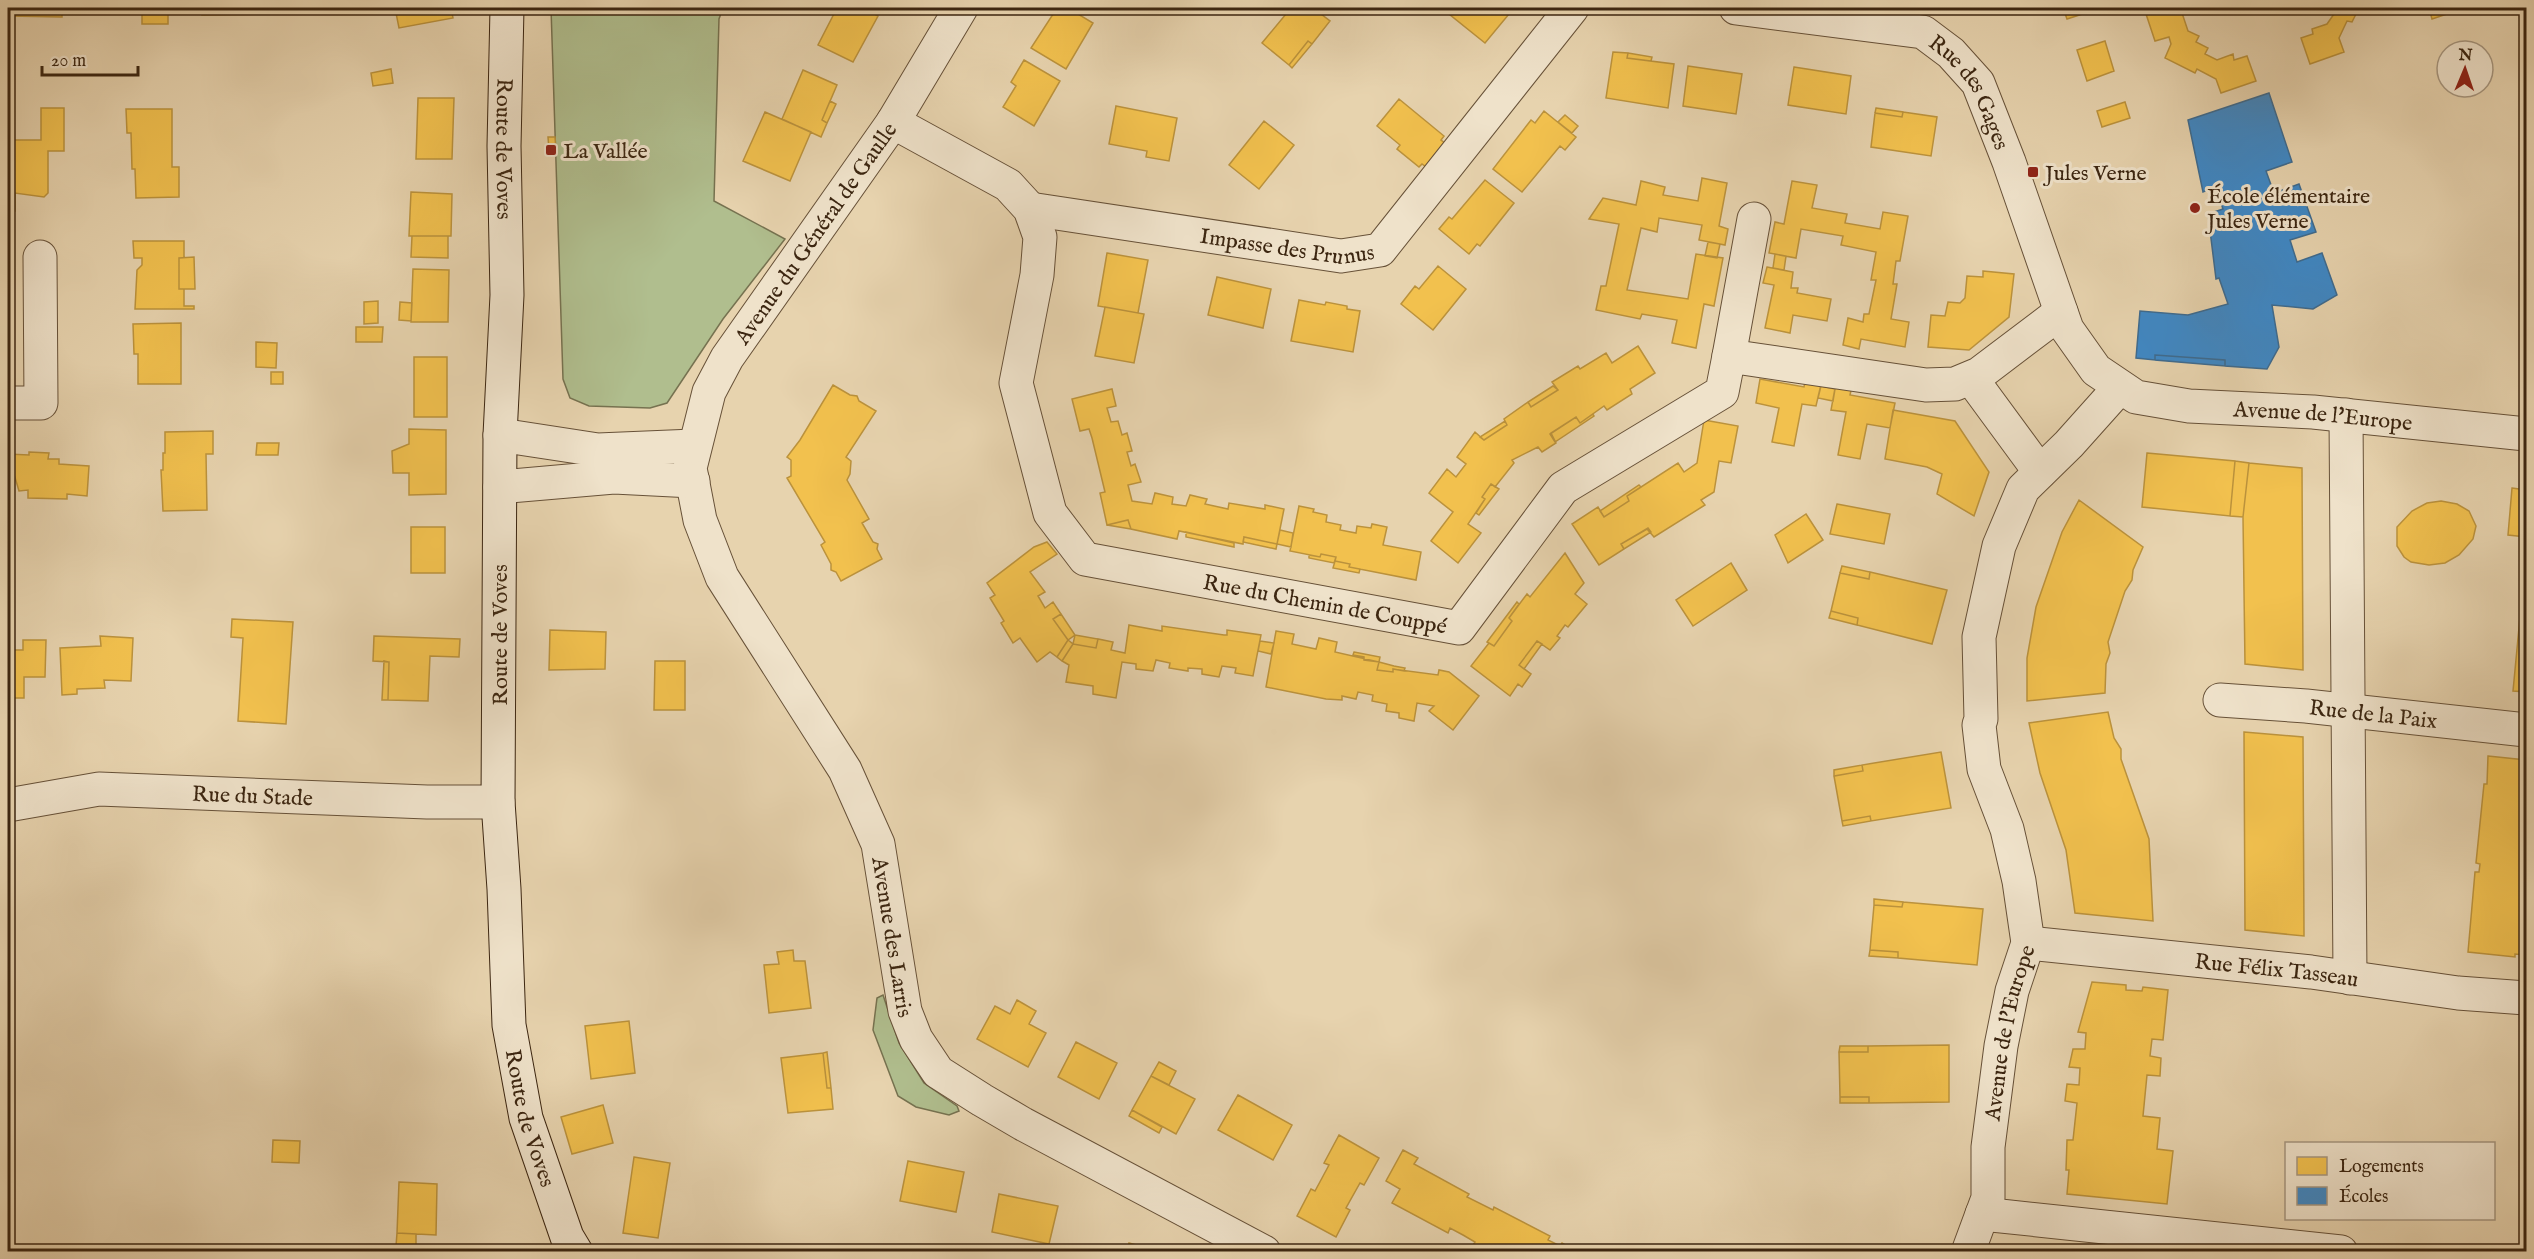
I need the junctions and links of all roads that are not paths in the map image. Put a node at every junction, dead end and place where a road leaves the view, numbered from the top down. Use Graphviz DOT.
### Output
graph roads {
  1 [pos="507,8"];
  2 [pos="961,8"];
  3 [pos="1572,8"];
  4 [pos="1736,8"];
  5 [pos="1926,20"];
  6 [pos="892,122"];
  7 [pos="1030,209"];
  8 [pos="1754,219"];
  9 [pos="40,257"];
  10 [pos="2061,312"];
  11 [pos="1729,356"];
  12 [pos="1971,378"];
  13 [pos="2120,387"];
  14 [pos="8,403"];
  15 [pos="2346,415"];
  16 [pos="2526,434"];
  17 [pos="500,435"];
  18 [pos="692,465"];
  19 [pos="2040,472"];
  20 [pos="500,486"];
  21 [pos="2220,700"];
  22 [pos="2348,712"];
  23 [pos="2526,730"];
  24 [pos="498,802"];
  25 [pos="8,805"];
  26 [pos="2028,943"];
  27 [pos="2350,978"];
  28 [pos="2526,998"];
  29 [pos="1982,1214"];
  30 [pos="576,1251"];
  31 [pos="1264,1251"];
  32 [pos="1968,1251"];
  33 [pos="2341,1251"];
  1 -- 17 [label="street, Route de Voves"];
  2 -- 6 [label="street, Avenue du Général de Gaulle"];
  3 -- 7 [label="street, Impasse des Prunus"];
  4 -- 5 [label="street, Rue des Gages"];
  5 -- 10 [label="street, Rue des Gages"];
  6 -- 7 [label="street, Rue du Chemin de Couppé"];
  6 -- 18 [label="street, Avenue du Général de Gaulle"];
  7 -- 11 [label="street, Rue du Chemin de Couppé"];
  8 -- 11 [label="street"];
  9 -- 14 [label="street"];
  10 -- 12 [label="street"];
  10 -- 13 [label="street, Rue des Gages"];
  11 -- 12 [label="street"];
  12 -- 19 [label="street"];
  13 -- 15 [label="street, Avenue de l'Europe"];
  13 -- 19 [label="street, Avenue de l'Europe"];
  15 -- 16 [label="street, Avenue de l'Europe"];
  15 -- 22 [label="street"];
  17 -- 18 [label="street"];
  17 -- 20 [label="street, Route de Voves"];
  18 -- 20 [label="street"];
  18 -- 31 [label="street, Avenue des Larris"];
  19 -- 26 [label="street, Avenue de l'Europe"];
  20 -- 24 [label="street, Route de Voves"];
  21 -- 22 [label="street, Rue de la Paix"];
  22 -- 23 [label="street, Rue de la Paix"];
  22 -- 27 [label="street"];
  24 -- 25 [label="street, Rue du Stade"];
  24 -- 30 [label="street, Route de Voves"];
  26 -- 27 [label="street, Rue Félix Tasseau"];
  26 -- 29 [label="street, Avenue de l'Europe"];
  27 -- 28 [label="street, Rue Félix Tasseau"];
  29 -- 32 [label="street, Avenue de l'Europe"];
  29 -- 33 [label="street"];
}
